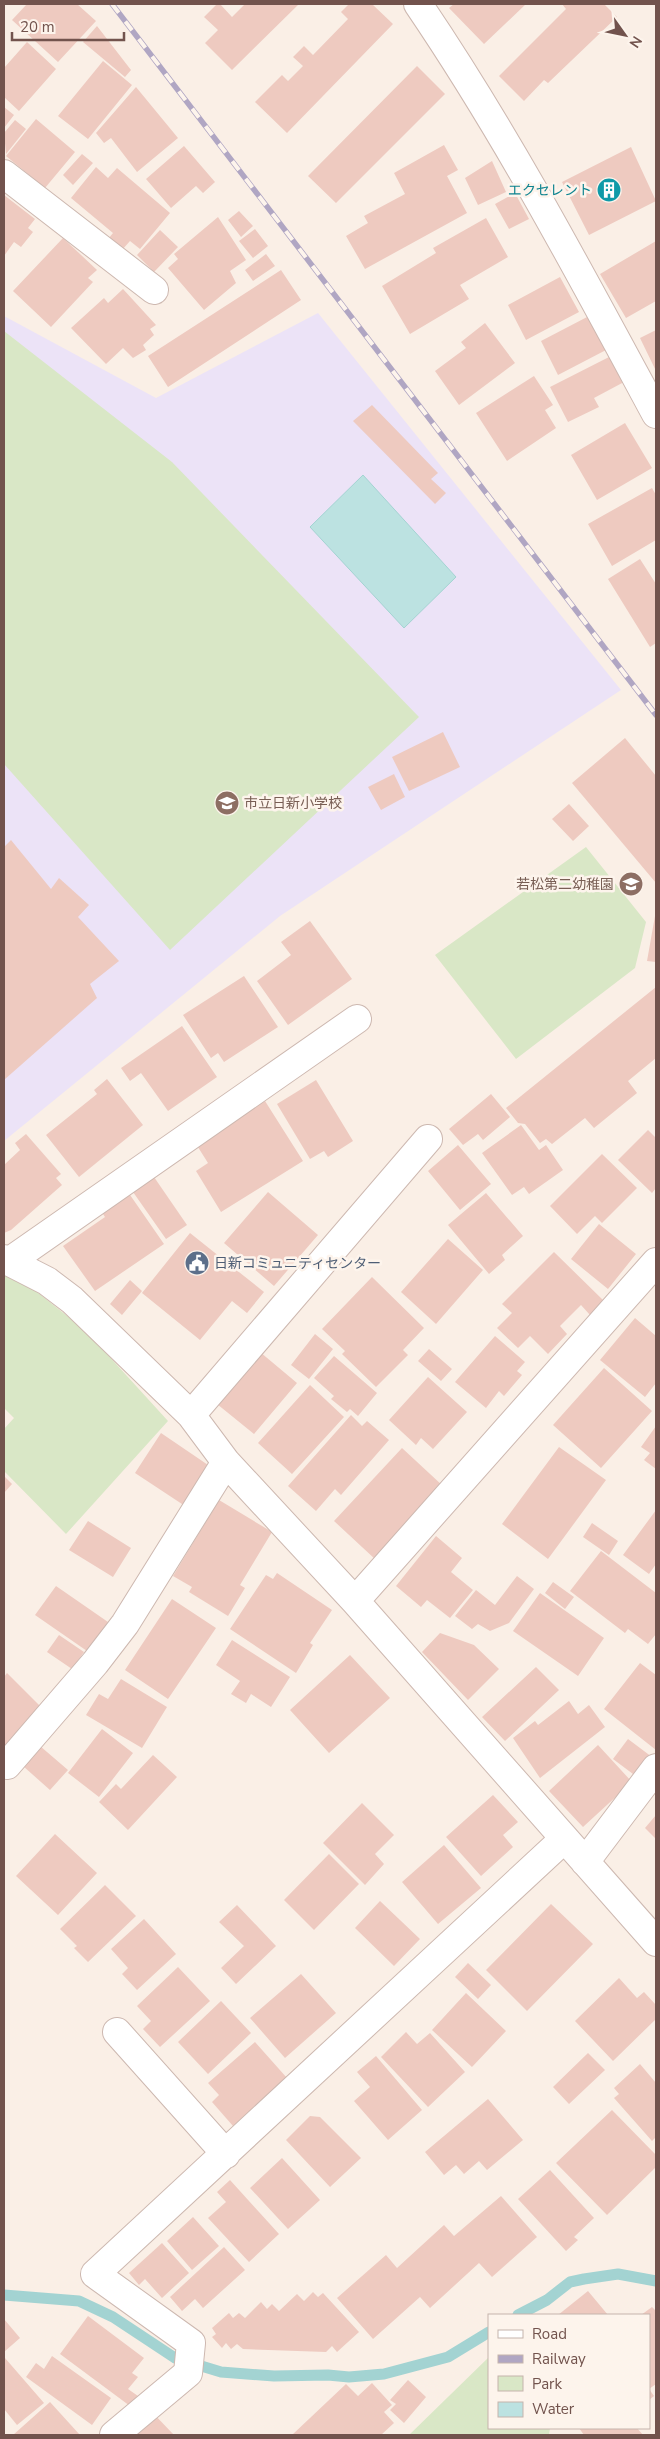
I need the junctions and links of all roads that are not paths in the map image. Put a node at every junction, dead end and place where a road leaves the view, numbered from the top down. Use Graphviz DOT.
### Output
graph roads {
  1 [pos="418,4"];
  2 [pos="4,174"];
  3 [pos="154,290"];
  4 [pos="656,414"];
  5 [pos="357,1019"];
  6 [pos="428,1139"];
  7 [pos="7,1260"];
  8 [pos="656,1262"];
  9 [pos="191,1415"];
  10 [pos="226,1462"];
  11 [pos="355,1601"];
  12 [pos="7,1765"];
  13 [pos="656,1768"];
  14 [pos="564,1839"];
  15 [pos="585,1862"];
  16 [pos="656,1942"];
  17 [pos="117,2032"];
  18 [pos="226,2154"];
  19 [pos="114,2435"];
  1 -- 4 [label="street"];
  2 -- 3 [label="street"];
  5 -- 7 [label="street"];
  6 -- 9 [label="street"];
  7 -- 9 [label="street"];
  8 -- 11 [label="street"];
  9 -- 10 [label="street"];
  10 -- 11 [label="street"];
  10 -- 12 [label="street"];
  11 -- 14 [label="street"];
  13 -- 15 [label="street"];
  14 -- 15 [label="street"];
  14 -- 18 [label="street"];
  15 -- 16 [label="street"];
  17 -- 18 [label="street"];
  18 -- 19 [label="street"];
}
